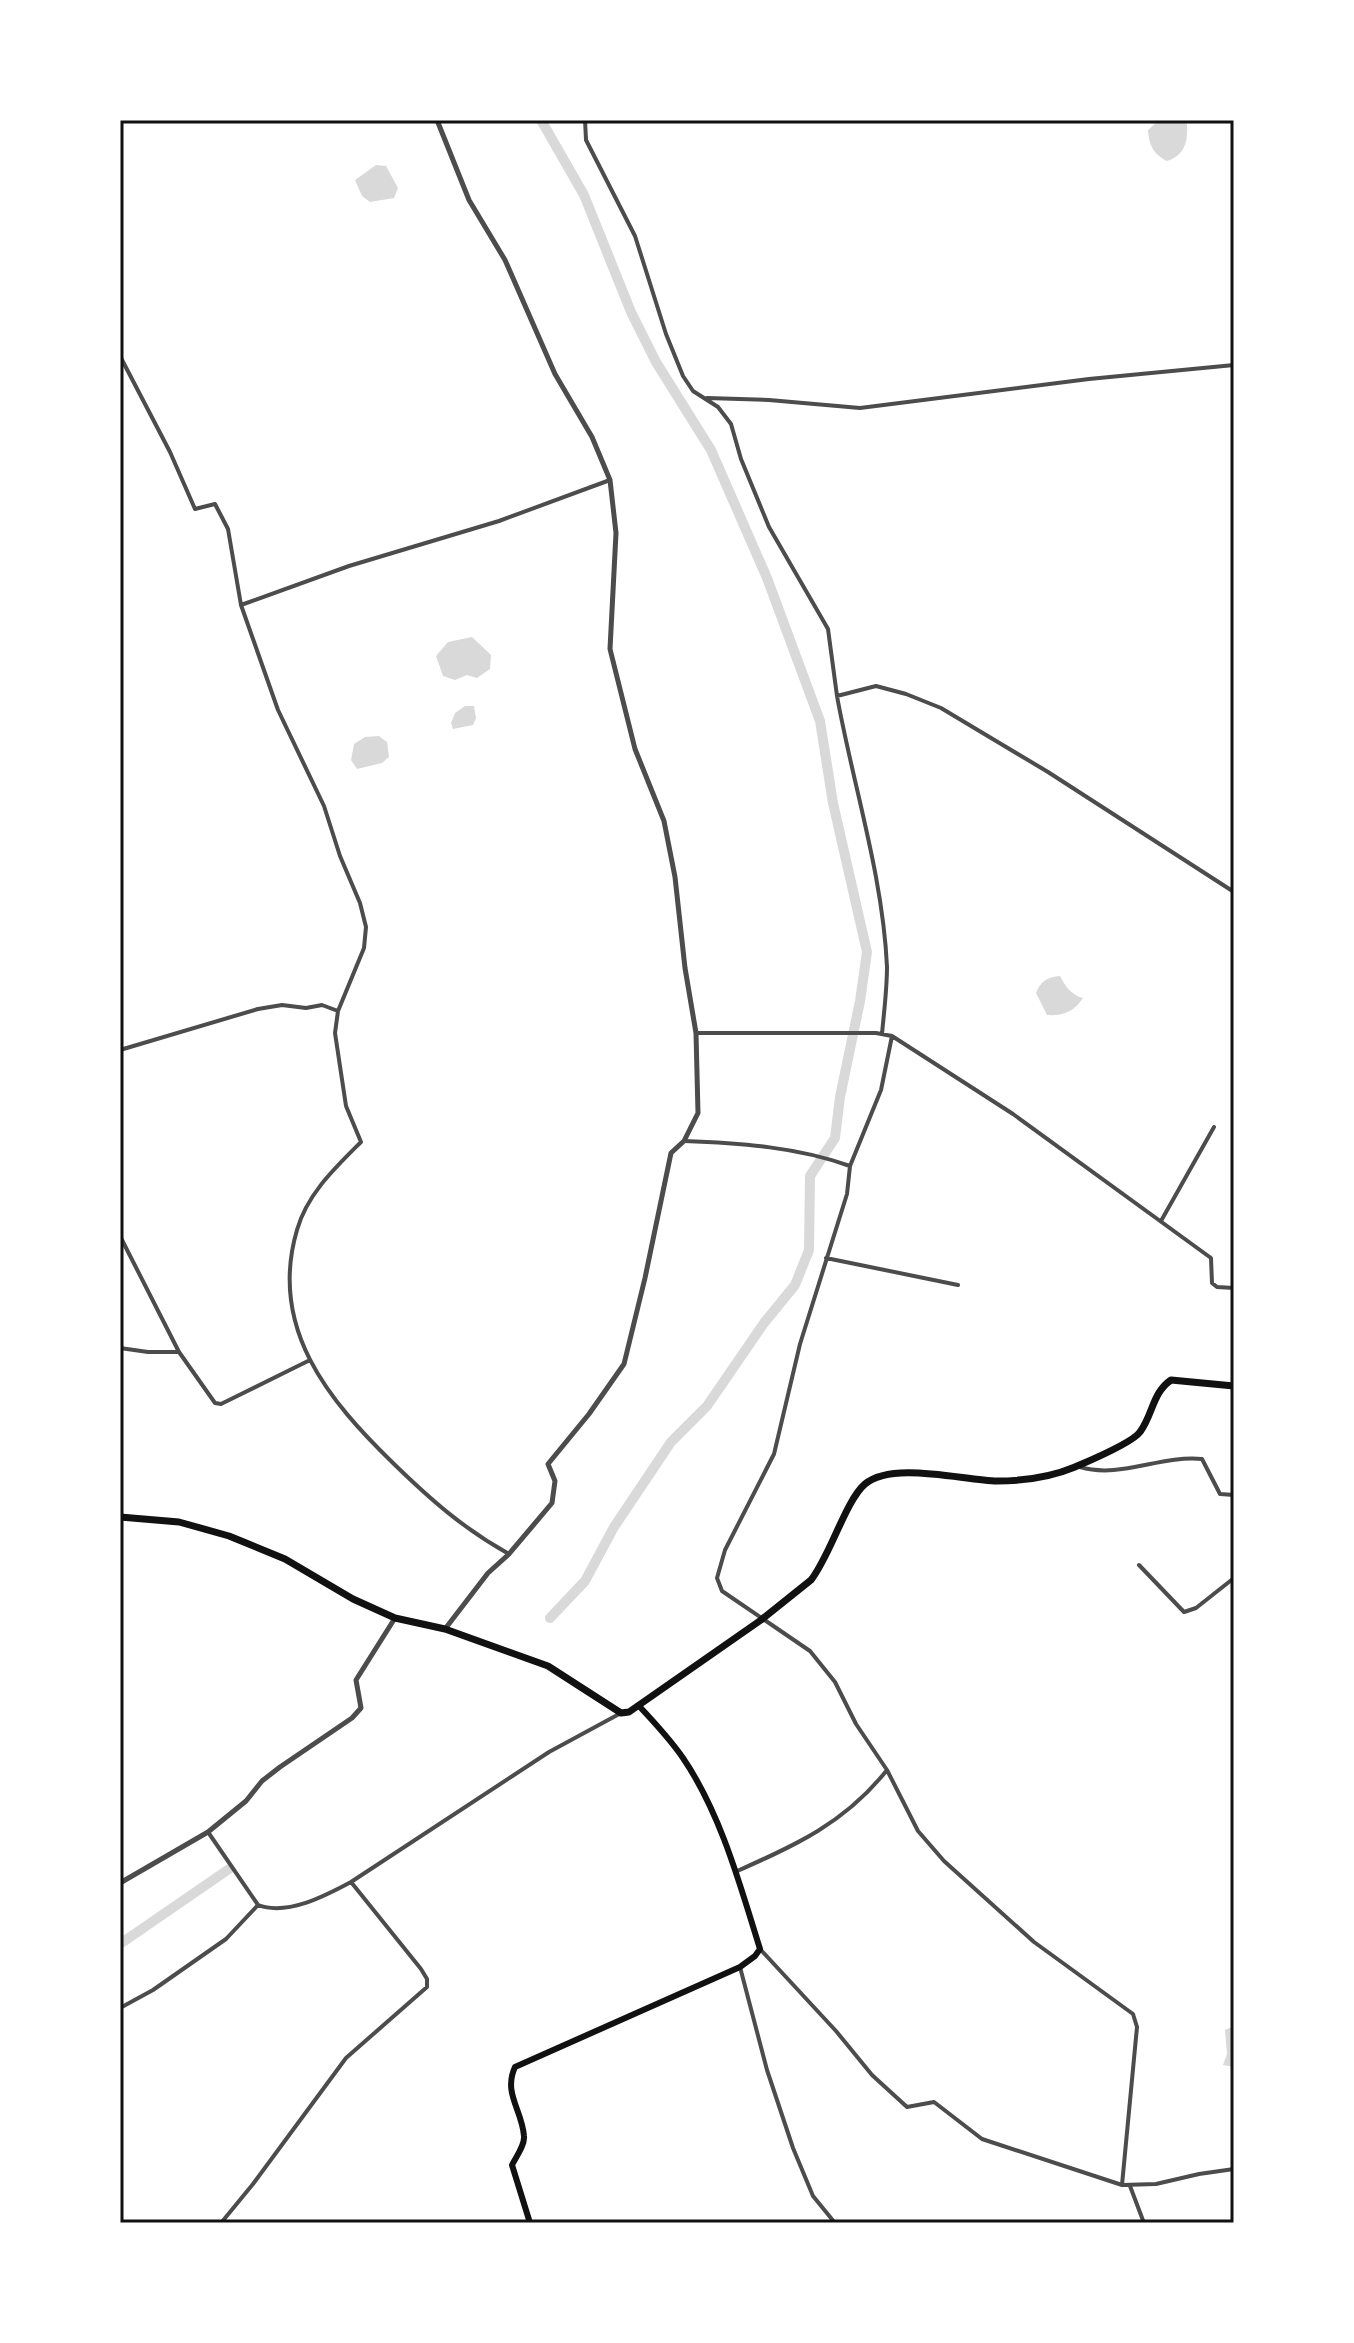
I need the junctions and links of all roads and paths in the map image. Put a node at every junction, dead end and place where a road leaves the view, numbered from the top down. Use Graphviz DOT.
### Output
graph roads {
  1 [pos="437,120"];
  2 [pos="585,120"];
  3 [pos="120,356"];
  4 [pos="1234,365"];
  5 [pos="705,398"];
  6 [pos="610,480"];
  7 [pos="241,605"];
  8 [pos="837,696"];
  9 [pos="1234,892"];
  10 [pos="338,1011"];
  11 [pos="696,1033"];
  12 [pos="879,1034"];
  13 [pos="892,1036"];
  14 [pos="120,1050"];
  15 [pos="1214,1127"];
  16 [pos="684,1141"];
  17 [pos="850,1166"];
  18 [pos="1161,1221"];
  19 [pos="120,1236"];
  20 [pos="826,1258"];
  21 [pos="958,1285"];
  22 [pos="1234,1288"];
  23 [pos="120,1348"];
  24 [pos="179,1352"];
  25 [pos="310,1360"];
  26 [pos="1234,1386"];
  27 [pos="1078,1466"];
  28 [pos="1234,1495"];
  29 [pos="120,1517"];
  30 [pos="509,1554"];
  31 [pos="1139,1565"];
  32 [pos="1234,1578"];
  33 [pos="395,1618"];
  34 [pos="761,1620"];
  35 [pos="445,1629"];
  36 [pos="639,1706"];
  37 [pos="621,1713"];
  38 [pos="887,1770"];
  39 [pos="208,1832"];
  40 [pos="735,1872"];
  41 [pos="351,1882"];
  42 [pos="120,1883"];
  43 [pos="258,1905"];
  44 [pos="760,1949"];
  45 [pos="740,1967"];
  46 [pos="120,2008"];
  47 [pos="1234,2169"];
  48 [pos="1122,2185"];
  49 [pos="1130,2186"];
  50 [pos="221,2223"];
  51 [pos="530,2223"];
  52 [pos="835,2223"];
  53 [pos="1144,2223"];
  1 -- 6 [label="street"];
  2 -- 5 [label="street"];
  3 -- 7 [label="street"];
  4 -- 5 [label="street"];
  5 -- 8 [label="street"];
  6 -- 7 [label="street"];
  6 -- 11 [label="street"];
  7 -- 10 [label="street"];
  8 -- 9 [label="street"];
  8 -- 12 [label="street"];
  10 -- 14 [label="street"];
  10 -- 25 [label="street"];
  11 -- 12 [label="street"];
  11 -- 16 [label="street"];
  12 -- 13 [label="street"];
  13 -- 17 [label="street"];
  13 -- 18 [label="street"];
  15 -- 18 [label="street"];
  16 -- 17 [label="street"];
  16 -- 30 [label="street"];
  17 -- 20 [label="street"];
  18 -- 22 [label="street"];
  19 -- 24 [label="street"];
  20 -- 21 [label="street"];
  20 -- 34 [label="street"];
  23 -- 24 [label="street"];
  24 -- 25 [label="street"];
  25 -- 30 [label="street"];
  26 -- 27 [label="main road"];
  27 -- 28 [label="street"];
  27 -- 34 [label="main road"];
  29 -- 33 [label="main road"];
  30 -- 35 [label="street"];
  31 -- 32 [label="street"];
  33 -- 35 [label="main road"];
  33 -- 39 [label="street"];
  34 -- 36 [label="main road"];
  34 -- 38 [label="street"];
  35 -- 37 [label="main road"];
  36 -- 37 [label="main road"];
  36 -- 40 [label="main road"];
  37 -- 41 [label="street"];
  38 -- 40 [label="street"];
  38 -- 48 [label="street"];
  39 -- 42 [label="street"];
  39 -- 43 [label="street"];
  40 -- 44 [label="main road"];
  41 -- 43 [label="street"];
  41 -- 50 [label="street"];
  43 -- 46 [label="street"];
  44 -- 45 [label="main road"];
  44 -- 48 [label="street"];
  45 -- 51 [label="main road"];
  45 -- 52 [label="street"];
  47 -- 49 [label="street"];
  48 -- 49 [label="street"];
  49 -- 53 [label="street"];
}
